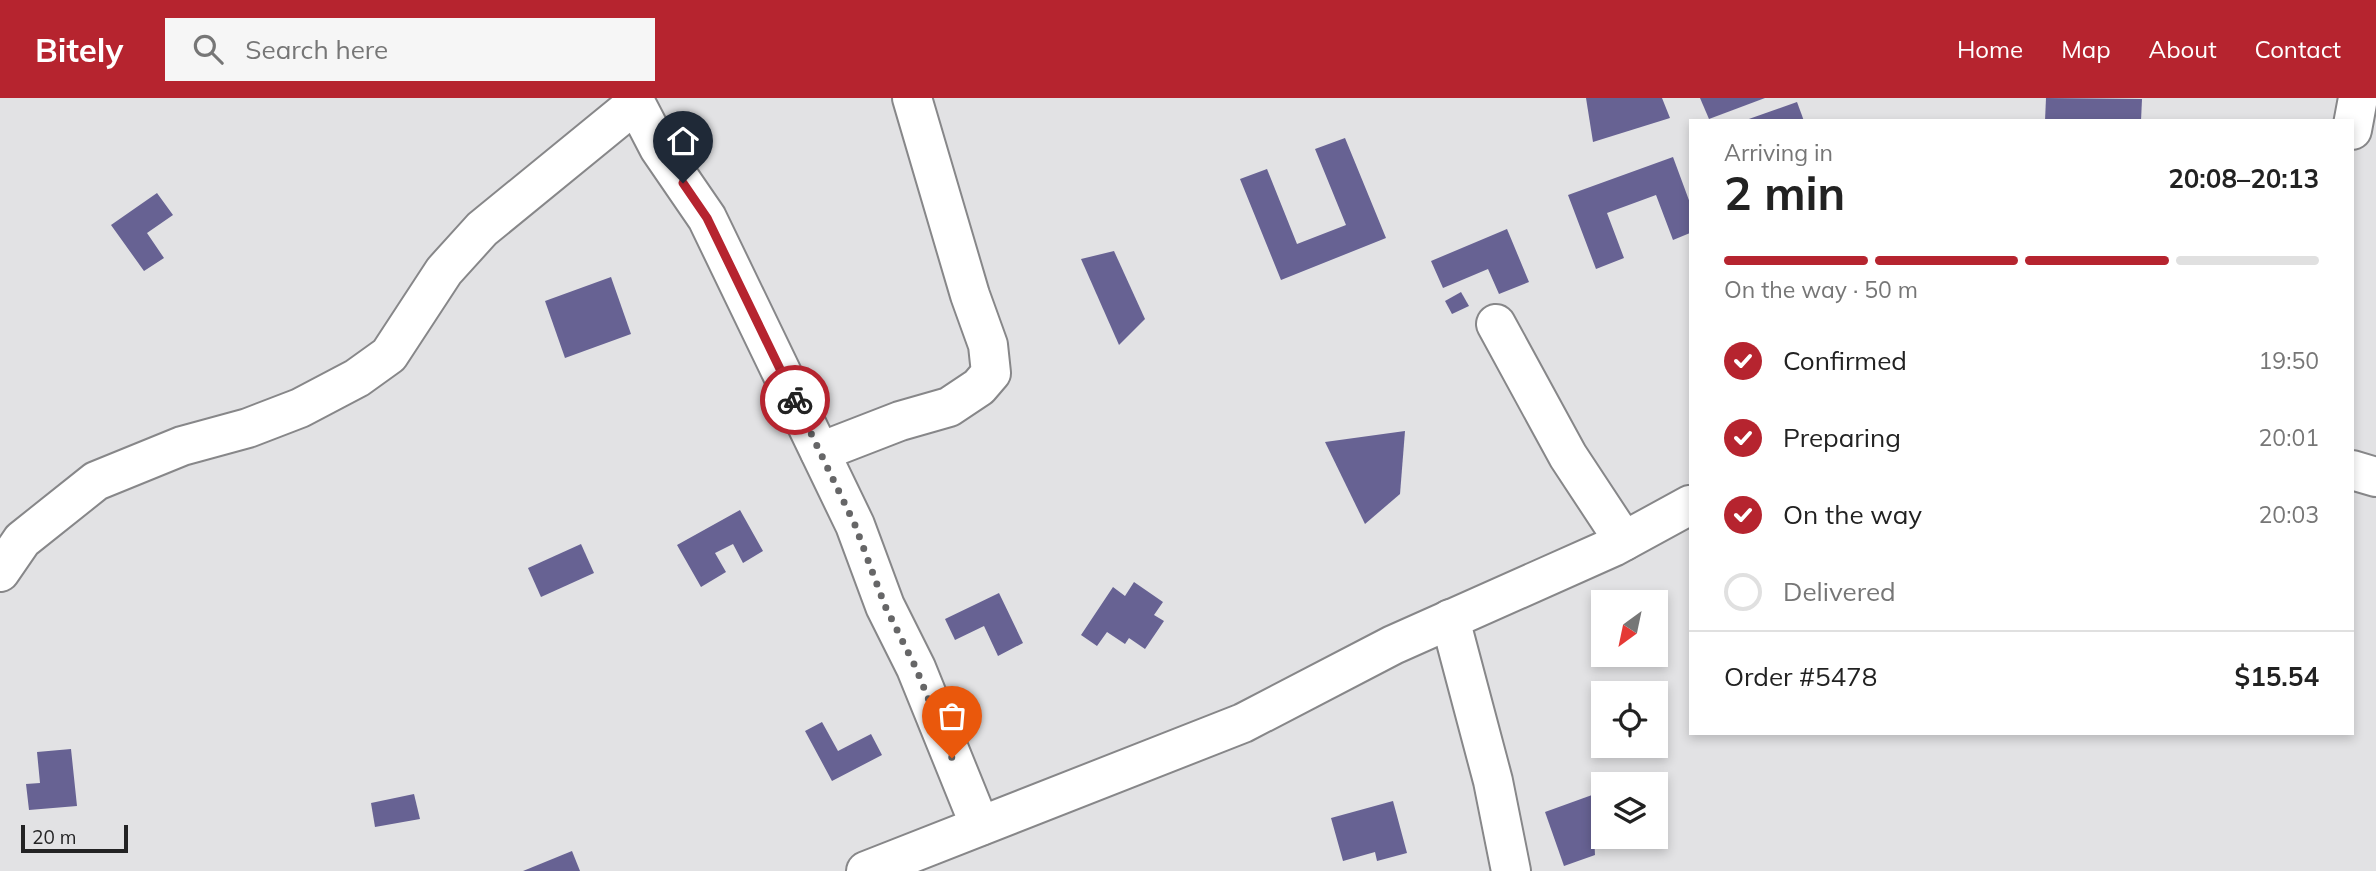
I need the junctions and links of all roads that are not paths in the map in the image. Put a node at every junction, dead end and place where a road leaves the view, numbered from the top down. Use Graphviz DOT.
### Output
graph roads {
  1 [pos="912,98"];
  2 [pos="2358,98"];
  3 [pos="634,101"];
  4 [pos="2354,120"];
  5 [pos="1496,324"];
  6 [pos="820,452"];
  7 [pos="2354,471"];
  8 [pos="2376,477"];
  9 [pos="1689,506"];
  10 [pos="1624,541"];
  11 [pos="0,572"];
  12 [pos="1450,620"];
  13 [pos="980,826"];
  14 [pos="866,871"];
  15 [pos="1511,871"];
  1 -- 6 [label="street"];
  2 -- 4 [label="street"];
  3 -- 6 [label="street"];
  3 -- 11 [label="street"];
  5 -- 10 [label="street"];
  6 -- 13 [label="street"];
  7 -- 8 [label="street"];
  9 -- 10 [label="street"];
  10 -- 12 [label="street"];
  12 -- 13 [label="street"];
  12 -- 15 [label="street"];
  13 -- 14 [label="street"];
}
